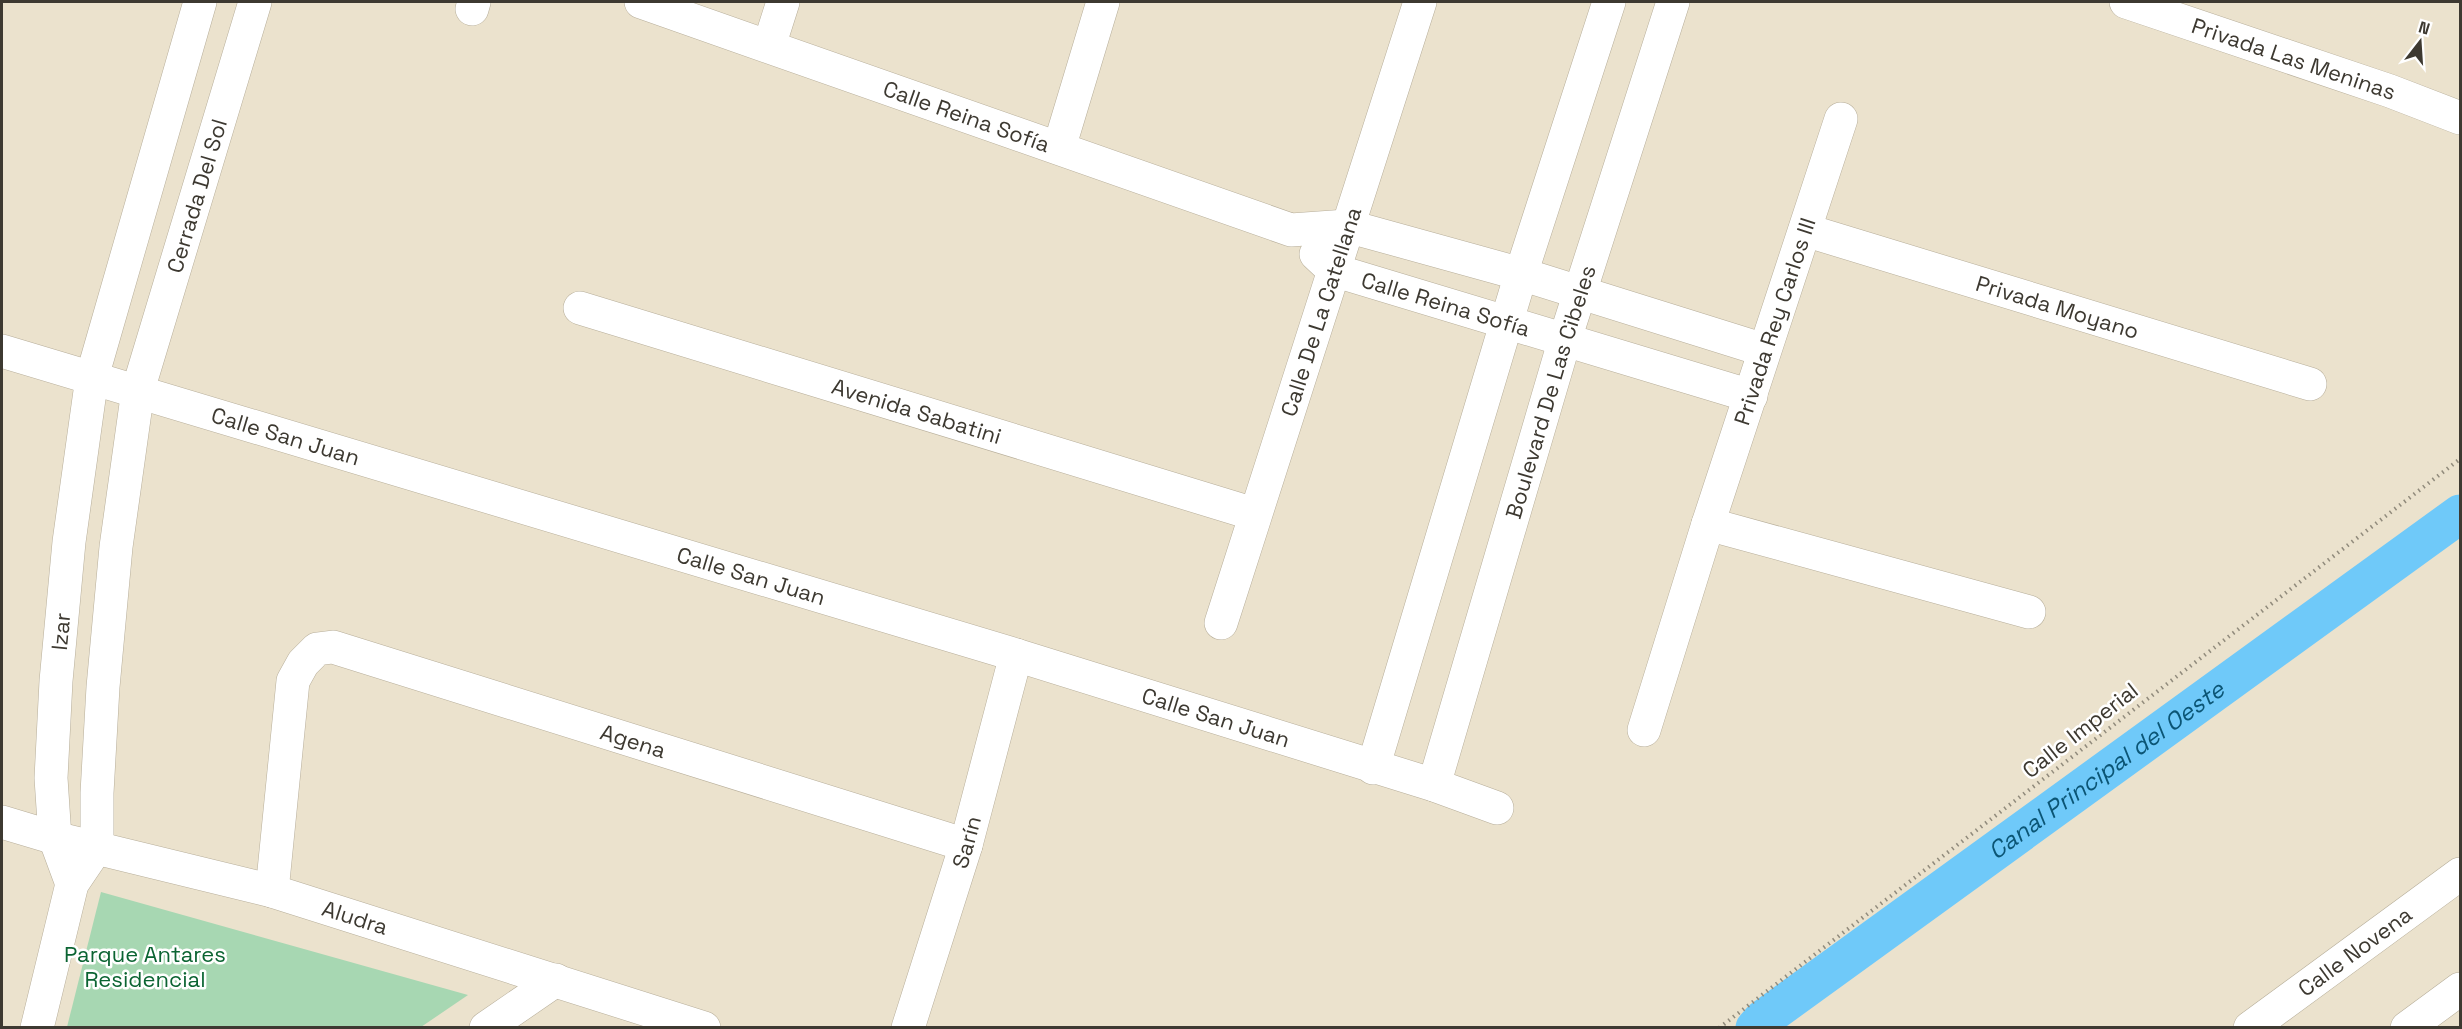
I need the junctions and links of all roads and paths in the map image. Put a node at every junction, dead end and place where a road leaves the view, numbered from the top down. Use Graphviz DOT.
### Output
graph roads {
  1 [pos="200,2"];
  2 [pos="255,2"];
  3 [pos="641,2"];
  4 [pos="783,2"];
  5 [pos="1103,2"];
  6 [pos="1420,2"];
  7 [pos="1609,2"];
  8 [pos="1673,2"];
  9 [pos="2126,2"];
  10 [pos="769,46"];
  11 [pos="2460,118"];
  12 [pos="1840,119"];
  13 [pos="1059,148"];
  14 [pos="1347,226"];
  15 [pos="1291,230"];
  16 [pos="1805,230"];
  17 [pos="1434,251"];
  18 [pos="1333,270"];
  19 [pos="1521,274"];
  20 [pos="1580,293"];
  21 [pos="1420,296"];
  22 [pos="580,308"];
  23 [pos="1508,321"];
  24 [pos="1672,322"];
  25 [pos="1565,339"];
  26 [pos="1764,350"];
  27 [pos="2,351"];
  28 [pos="1660,367"];
  29 [pos="92,377"];
  30 [pos="2310,384"];
  31 [pos="138,390"];
  32 [pos="1751,396"];
  33 [pos="2460,459"];
  34 [pos="1254,514"];
  35 [pos="1708,524"];
  36 [pos="2029,612"];
  37 [pos="1221,623"];
  38 [pos="1016,655"];
  39 [pos="56,681"];
  40 [pos="103,687"];
  41 [pos="1644,730"];
  42 [pos="1373,768"];
  43 [pos="1434,785"];
  44 [pos="1497,808"];
  45 [pos="2,822"];
  46 [pos="55,838"];
  47 [pos="966,845"];
  48 [pos="97,847"];
  49 [pos="2460,874"];
  50 [pos="72,884"];
  51 [pos="272,891"];
  52 [pos="556,980"];
  53 [pos="2460,989"];
  54 [pos="37,1028"];
  55 [pos="486,1028"];
  56 [pos="704,1028"];
  57 [pos="908,1028"];
  58 [pos="1719,1028"];
  59 [pos="2250,1028"];
  60 [pos="2407,1028"];
  1 -- 29 [label="street"];
  2 -- 31 [label="street, Cerrada Del Sol"];
  3 -- 10 [label="street, Calle Reina Sofía"];
  4 -- 10 [label="street"];
  5 -- 13 [label="street"];
  6 -- 14 [label="street, Calle De La Catellana"];
  7 -- 19 [label="street"];
  8 -- 20 [label="street, Boulevard De Las Cibeles"];
  9 -- 11 [label="street, Privada Las Meninas"];
  10 -- 13 [label="street, Calle Reina Sofía"];
  12 -- 16 [label="street, Privada Rey Carlos III"];
  13 -- 15 [label="street, Calle Reina Sofía"];
  14 -- 15 [label="street, Calle Reina Sofía"];
  14 -- 17 [label="street, Calle Reina Sofía"];
  14 -- 18 [label="street, Calle De La Catellana"];
  15 -- 18 [label="street, Calle Reina Sofía"];
  16 -- 26 [label="street, Privada Rey Carlos III"];
  16 -- 30 [label="street, Privada Moyano"];
  17 -- 19 [label="street, Calle Reina Sofía"];
  17 -- 21 [label="street"];
  18 -- 21 [label="street, Calle Reina Sofía"];
  18 -- 34 [label="street, Calle De La Catellana"];
  19 -- 20 [label="street, Calle Reina Sofía"];
  19 -- 23 [label="street"];
  20 -- 24 [label="street, Calle Reina Sofía"];
  20 -- 25 [label="street, Boulevard De Las Cibeles"];
  21 -- 23 [label="street, Calle Reina Sofía"];
  22 -- 34 [label="street, Avenida Sabatini"];
  23 -- 25 [label="street, Calle Reina Sofía"];
  23 -- 42 [label="street"];
  24 -- 26 [label="street, Calle Reina Sofía"];
  24 -- 28 [label="street"];
  25 -- 28 [label="street, Calle Reina Sofía"];
  25 -- 43 [label="street, Boulevard De Las Cibeles"];
  26 -- 32 [label="street, Privada Rey Carlos III"];
  27 -- 29 [label="street, Calle San Juan"];
  28 -- 32 [label="street, Calle Reina Sofía"];
  29 -- 31 [label="street, Calle San Juan"];
  29 -- 39 [label="street, Izar"];
  31 -- 38 [label="street, Calle San Juan"];
  31 -- 40 [label="street"];
  32 -- 35 [label="street, Privada Rey Carlos III"];
  33 -- 58 [label="path, Calle Imperial"];
  34 -- 37 [label="street, Calle De La Catellana"];
  35 -- 36 [label="street"];
  35 -- 41 [label="street, Privada Rey Carlos III"];
  38 -- 42 [label="street, Calle San Juan"];
  38 -- 47 [label="street, Sarín"];
  39 -- 40 [label="street"];
  39 -- 46 [label="street, Izar"];
  40 -- 48 [label="street"];
  42 -- 43 [label="street, Calle San Juan"];
  43 -- 44 [label="street, Calle San Juan"];
  45 -- 46 [label="street, Aludra"];
  46 -- 48 [label="street, Aludra"];
  46 -- 50 [label="street, Izar"];
  47 -- 51 [label="street, Agena"];
  47 -- 57 [label="street, Sarín"];
  48 -- 50 [label="street"];
  48 -- 51 [label="street, Aludra"];
  49 -- 59 [label="street, Calle Novena"];
  50 -- 54 [label="street"];
  51 -- 52 [label="street, Aludra"];
  52 -- 55 [label="street"];
  52 -- 56 [label="street, Aludra"];
  53 -- 60 [label="street"];
}
